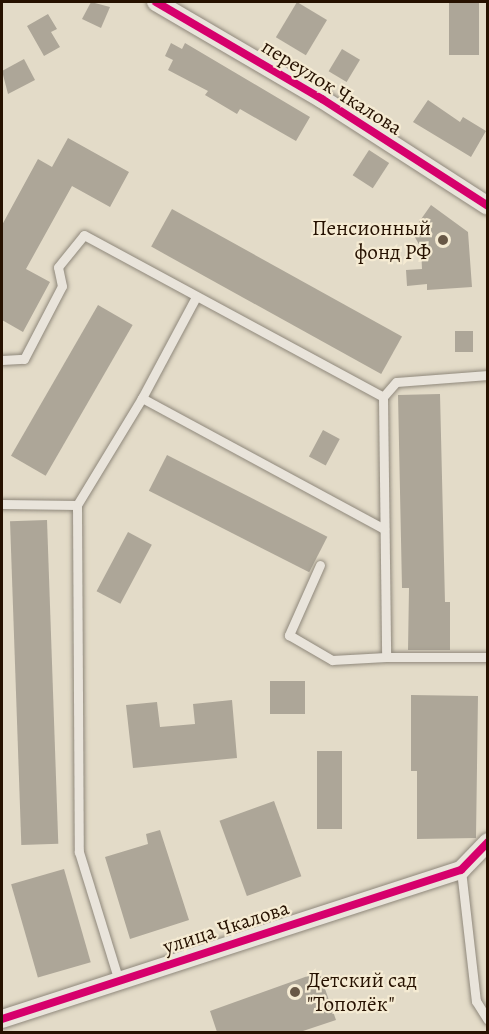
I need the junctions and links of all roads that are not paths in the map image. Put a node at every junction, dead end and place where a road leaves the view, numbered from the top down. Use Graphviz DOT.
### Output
graph roads {
  1 [pos="156,2"];
  2 [pos="488,206"];
  3 [pos="196,297"];
  4 [pos="2,360"];
  5 [pos="488,375"];
  6 [pos="383,397"];
  7 [pos="142,398"];
  8 [pos="2,504"];
  9 [pos="77,505"];
  10 [pos="384,529"];
  11 [pos="320,565"];
  12 [pos="386,657"];
  13 [pos="488,657"];
  14 [pos="488,842"];
  15 [pos="461,870"];
  16 [pos="119,981"];
  17 [pos="2,1019"];
  18 [pos="488,1020"];
  1 -- 2 [label="street, переулок Чкалова"];
  3 -- 4 [label="lane"];
  3 -- 6 [label="lane"];
  3 -- 7 [label="lane"];
  5 -- 6 [label="lane"];
  6 -- 10 [label="lane"];
  7 -- 9 [label="lane"];
  7 -- 10 [label="lane"];
  8 -- 9 [label="lane"];
  9 -- 16 [label="lane"];
  10 -- 12 [label="lane"];
  11 -- 12 [label="lane"];
  12 -- 13 [label="lane"];
  14 -- 15 [label="street"];
  15 -- 16 [label="street, улица Чкалова"];
  15 -- 18 [label="lane"];
  16 -- 17 [label="street, улица Чкалова"];
}
